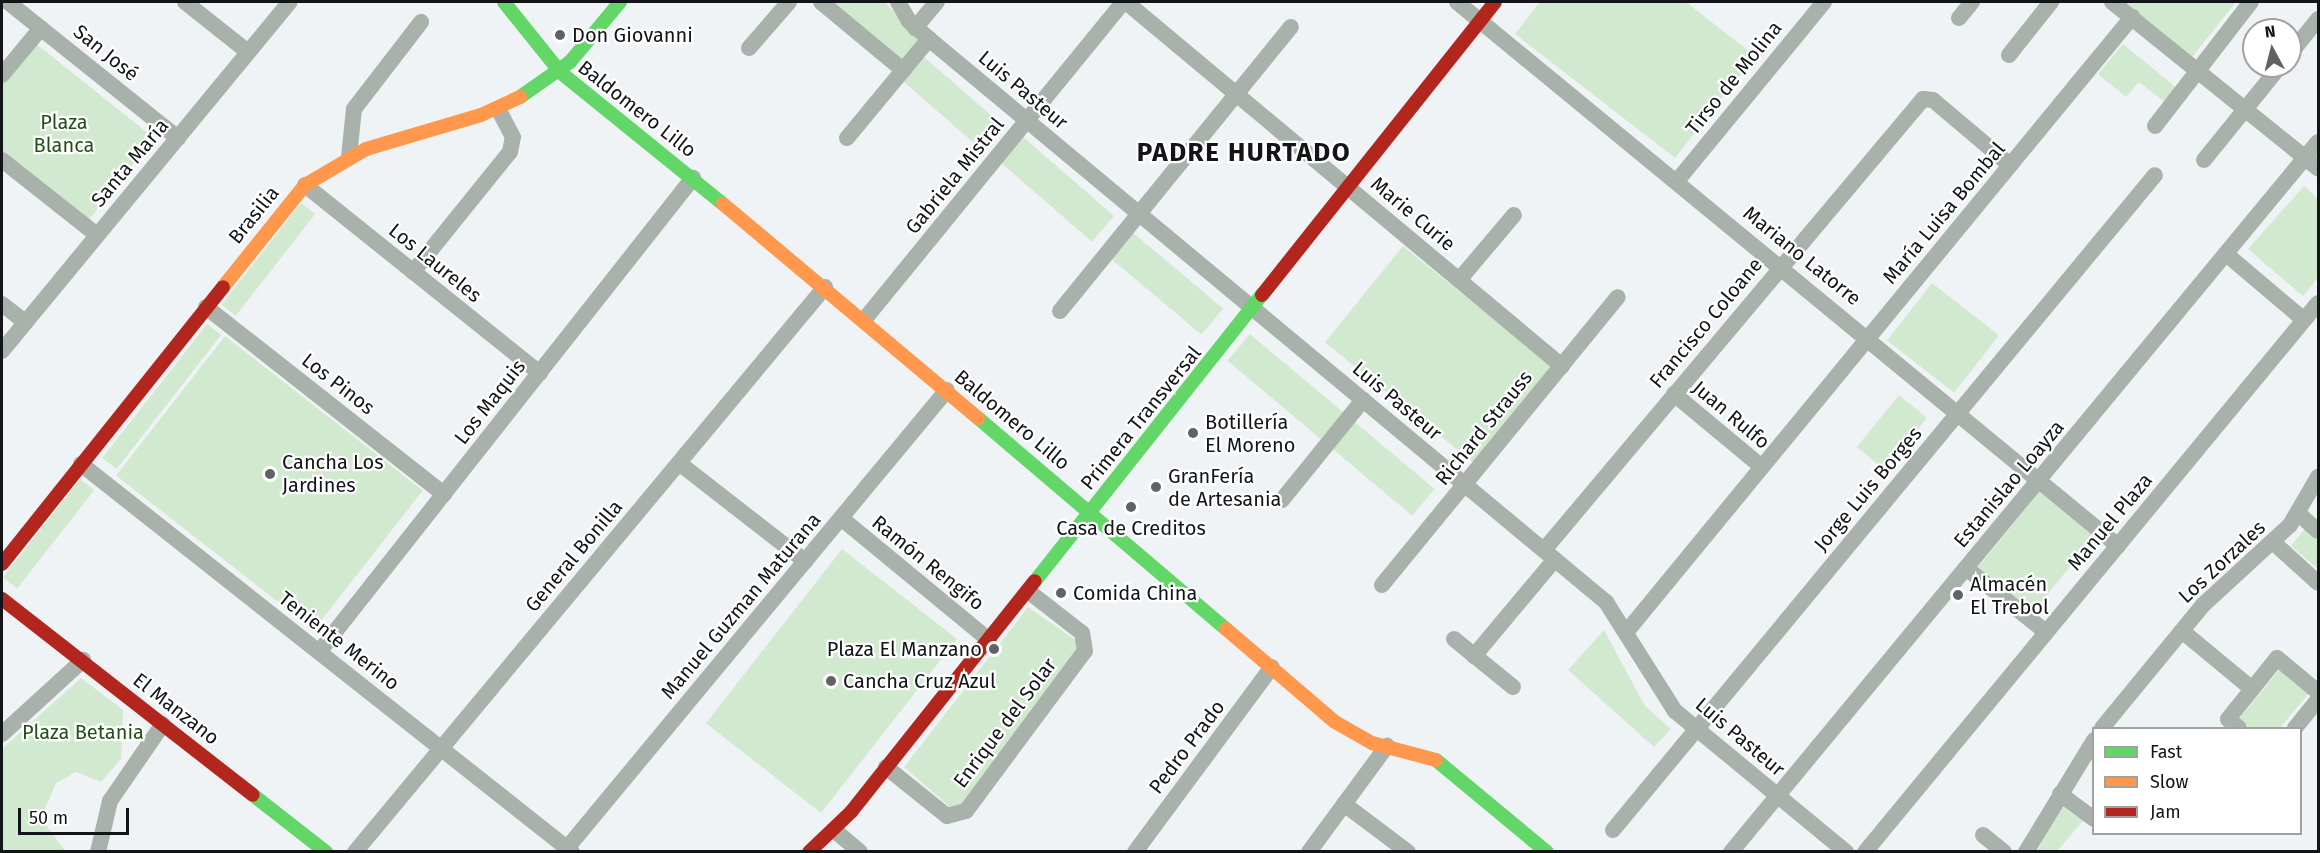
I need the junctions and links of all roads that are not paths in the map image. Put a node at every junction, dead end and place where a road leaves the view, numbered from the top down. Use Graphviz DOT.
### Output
graph roads {
  1 [pos="8,2"];
  2 [pos="185,2"];
  3 [pos="290,2"];
  4 [pos="504,2"];
  5 [pos="620,2"];
  6 [pos="789,2"];
  7 [pos="822,2"];
  8 [pos="898,2"];
  9 [pos="938,2"];
  10 [pos="1121,2"];
  11 [pos="1457,2"];
  12 [pos="1495,2"];
  13 [pos="1824,2"];
  14 [pos="1972,2"];
  15 [pos="2051,2"];
  16 [pos="2112,2"];
  17 [pos="2251,2"];
  18 [pos="2132,17"];
  19 [pos="1959,18"];
  20 [pos="2319,19"];
  21 [pos="1481,21"];
  22 [pos="421,22"];
  23 [pos="1291,27"];
  24 [pos="41,28"];
  25 [pos="915,28"];
  26 [pos="929,39"];
  27 [pos="2302,40"];
  28 [pos="749,48"];
  29 [pos="248,52"];
  30 [pos="2009,55"];
  31 [pos="903,70"];
  32 [pos="2198,71"];
  33 [pos="560,72"];
  34 [pos="2,75"];
  35 [pos="2270,78"];
  36 [pos="1236,94"];
  37 [pos="498,109"];
  38 [pos="2245,109"];
  39 [pos="1027,122"];
  40 [pos="2155,126"];
  41 [pos="178,138"];
  42 [pos="847,138"];
  43 [pos="2319,142"];
  44 [pos="349,157"];
  45 [pos="2,160"];
  46 [pos="2204,160"];
  47 [pos="2312,163"];
  48 [pos="2010,165"];
  49 [pos="2155,175"];
  50 [pos="693,178"];
  51 [pos="1677,180"];
  52 [pos="305,185"];
  53 [pos="1349,188"];
  54 [pos="1139,214"];
  55 [pos="1514,215"];
  56 [pos="97,236"];
  57 [pos="2226,254"];
  58 [pos="1781,265"];
  59 [pos="413,272"];
  60 [pos="1459,280"];
  61 [pos="825,287"];
  62 [pos="1618,297"];
  63 [pos="2319,303"];
  64 [pos="2,304"];
  65 [pos="206,307"];
  66 [pos="1253,309"];
  67 [pos="1060,311"];
  68 [pos="864,320"];
  69 [pos="2304,320"];
  70 [pos="25,322"];
  71 [pos="1868,338"];
  72 [pos="2,351"];
  73 [pos="1562,366"];
  74 [pos="540,373"];
  75 [pos="946,390"];
  76 [pos="1674,394"];
  77 [pos="1363,400"];
  78 [pos="1958,413"];
  79 [pos="679,463"];
  80 [pos="81,464"];
  81 [pos="1762,467"];
  82 [pos="2319,477"];
  83 [pos="2039,480"];
  84 [pos="1465,484"];
  85 [pos="444,494"];
  86 [pos="1282,500"];
  87 [pos="1090,512"];
  88 [pos="2299,514"];
  89 [pos="841,518"];
  90 [pos="2319,531"];
  91 [pos="2274,543"];
  92 [pos="2118,546"];
  93 [pos="1550,555"];
  94 [pos="805,561"];
  95 [pos="2,564"];
  96 [pos="1966,568"];
  97 [pos="2319,583"];
  98 [pos="1382,585"];
  99 [pos="1028,591"];
  100 [pos="2,599"];
  101 [pos="1628,630"];
  102 [pos="2182,631"];
  103 [pos="2046,633"];
  104 [pos="1455,639"];
  105 [pos="989,640"];
  106 [pos="319,652"];
  107 [pos="1474,656"];
  108 [pos="83,660"];
  109 [pos="1272,667"];
  110 [pos="1513,687"];
  111 [pos="2252,689"];
  112 [pos="2319,692"];
  113 [pos="2319,700"];
  114 [pos="163,724"];
  115 [pos="2108,727"];
  116 [pos="2237,727"];
  117 [pos="2297,727"];
  118 [pos="1696,729"];
  119 [pos="2,734"];
  120 [pos="2092,743"];
  121 [pos="1387,746"];
  122 [pos="441,748"];
  123 [pos="886,767"];
  124 [pos="2060,794"];
  125 [pos="1777,796"];
  126 [pos="1344,804"];
  127 [pos="2092,818"];
  128 [pos="834,830"];
  129 [pos="1613,830"];
  130 [pos="1983,835"];
  131 [pos="569,850"];
  132 [pos="1541,850"];
  133 [pos="98,852"];
  134 [pos="326,852"];
  135 [pos="355,852"];
  136 [pos="809,852"];
  137 [pos="860,852"];
  138 [pos="1135,852"];
  139 [pos="1309,852"];
  140 [pos="1408,852"];
  141 [pos="1731,852"];
  142 [pos="1846,852"];
  143 [pos="1865,852"];
  144 [pos="2004,852"];
  145 [pos="2026,852"];
  1 -- 24 [label="street, San José"];
  2 -- 29 [label="street"];
  3 -- 29 [label="street, Santa María"];
  4 -- 33 [label="street, Baldomero Lillo"];
  5 -- 33 [label="street, Brasilia"];
  6 -- 28 [label="street"];
  7 -- 31 [label="street"];
  8 -- 25 [label="street, Luis Pasteur"];
  9 -- 25 [label="street"];
  10 -- 36 [label="street, Marie Curie"];
  10 -- 39 [label="street, Gabriela Mistral"];
  11 -- 21 [label="street, Mariano Latorre"];
  12 -- 21 [label="street, Primera Transversal"];
  13 -- 51 [label="street, Tirso de Molina"];
  14 -- 19 [label="street"];
  15 -- 30 [label="street"];
  16 -- 18 [label="street"];
  17 -- 32 [label="street"];
  18 -- 32 [label="street"];
  18 -- 48 [label="street, María Luisa Bombal"];
  20 -- 27 [label="street"];
  21 -- 51 [label="street, Mariano Latorre"];
  21 -- 53 [label="street, Primera Transversal"];
  22 -- 44 [label="street"];
  23 -- 36 [label="street"];
  24 -- 34 [label="street"];
  24 -- 41 [label="street, San José"];
  25 -- 26 [label="street, Luis Pasteur"];
  26 -- 31 [label="street"];
  26 -- 39 [label="street, Luis Pasteur"];
  29 -- 41 [label="street, Santa María"];
  31 -- 42 [label="street"];
  32 -- 38 [label="street"];
  32 -- 40 [label="street"];
  33 -- 37 [label="street, Brasilia"];
  33 -- 50 [label="street, Baldomero Lillo"];
  35 -- 38 [label="street"];
  36 -- 53 [label="street, Marie Curie"];
  36 -- 54 [label="street"];
  37 -- 44 [label="street, Brasilia"];
  37 -- 59 [label="street"];
  38 -- 46 [label="street"];
  38 -- 47 [label="street"];
  39 -- 54 [label="street, Luis Pasteur"];
  39 -- 68 [label="street, Gabriela Mistral"];
  41 -- 56 [label="street, Santa María"];
  43 -- 47 [label="street, Estanislao Loayza"];
  44 -- 52 [label="street, Brasilia"];
  45 -- 56 [label="street"];
  47 -- 57 [label="street, Estanislao Loayza"];
  48 -- 58 [label="street, Francisco Coloane"];
  48 -- 71 [label="street, María Luisa Bombal"];
  49 -- 78 [label="street, Jorge Luis Borges"];
  50 -- 61 [label="street, Baldomero Lillo"];
  50 -- 74 [label="street, Los Maquis"];
  51 -- 58 [label="street, Mariano Latorre"];
  52 -- 59 [label="street, Los Laureles"];
  52 -- 65 [label="street, Brasilia"];
  53 -- 60 [label="street, Marie Curie"];
  53 -- 66 [label="street, Primera Transversal"];
  54 -- 66 [label="street, Luis Pasteur"];
  54 -- 67 [label="street"];
  55 -- 60 [label="street"];
  56 -- 70 [label="street, Santa María"];
  57 -- 69 [label="street"];
  57 -- 83 [label="street, Estanislao Loayza"];
  58 -- 71 [label="street, Mariano Latorre"];
  58 -- 76 [label="street, Francisco Coloane"];
  59 -- 74 [label="street, Los Laureles"];
  60 -- 73 [label="street, Marie Curie"];
  61 -- 68 [label="street, Baldomero Lillo"];
  61 -- 79 [label="street, General Bonilla"];
  62 -- 73 [label="street, Richard Strauss"];
  63 -- 69 [label="street, Manuel Plaza"];
  64 -- 70 [label="street"];
  65 -- 80 [label="street, Brasilia"];
  65 -- 85 [label="street, Los Pinos"];
  66 -- 77 [label="street, Luis Pasteur"];
  66 -- 87 [label="street, Primera Transversal"];
  68 -- 75 [label="street, Baldomero Lillo"];
  69 -- 92 [label="street, Manuel Plaza"];
  70 -- 72 [label="street, Santa María"];
  71 -- 78 [label="street, Mariano Latorre"];
  71 -- 81 [label="street, María Luisa Bombal"];
  73 -- 84 [label="street, Richard Strauss"];
  74 -- 85 [label="street, Los Maquis"];
  75 -- 87 [label="street, Baldomero Lillo"];
  75 -- 89 [label="street, Manuel Guzman Maturana"];
  76 -- 81 [label="street, Juan Rulfo"];
  76 -- 93 [label="street, Francisco Coloane"];
  77 -- 84 [label="street, Luis Pasteur"];
  77 -- 86 [label="street"];
  78 -- 83 [label="street, Mariano Latorre"];
  78 -- 118 [label="street, Jorge Luis Borges"];
  79 -- 94 [label="street"];
  79 -- 122 [label="street, General Bonilla"];
  80 -- 95 [label="street, Brasilia"];
  80 -- 106 [label="street, Teniente Merino"];
  81 -- 101 [label="street, María Luisa Bombal"];
  82 -- 88 [label="street, Los Zorzales"];
  83 -- 92 [label="street, Mariano Latorre"];
  83 -- 96 [label="street, Estanislao Loayza"];
  84 -- 93 [label="street, Luis Pasteur"];
  84 -- 98 [label="street, Richard Strauss"];
  85 -- 106 [label="street, Los Maquis"];
  87 -- 99 [label="street, Primera Transversal"];
  87 -- 109 [label="street, Baldomero Lillo"];
  88 -- 90 [label="street"];
  88 -- 91 [label="street, Los Zorzales"];
  89 -- 94 [label="street, Manuel Guzman Maturana"];
  89 -- 105 [label="street, Ramón Rengifo"];
  91 -- 97 [label="street"];
  91 -- 102 [label="street, Los Zorzales"];
  92 -- 103 [label="street, Manuel Plaza"];
  93 -- 101 [label="street, Luis Pasteur"];
  93 -- 107 [label="street, Francisco Coloane"];
  94 -- 131 [label="street, Manuel Guzman Maturana"];
  96 -- 103 [label="street"];
  96 -- 125 [label="street, Estanislao Loayza"];
  99 -- 105 [label="street, Primera Transversal"];
  99 -- 123 [label="street, Enrique del Solar"];
  100 -- 108 [label="street, El Manzano"];
  101 -- 118 [label="street, Luis Pasteur"];
  102 -- 111 [label="street"];
  102 -- 115 [label="street, Los Zorzales"];
  103 -- 143 [label="street, Manuel Plaza"];
  104 -- 107 [label="street"];
  105 -- 123 [label="street, Primera Transversal"];
  106 -- 122 [label="street, Teniente Merino"];
  107 -- 110 [label="street"];
  108 -- 114 [label="street, El Manzano"];
  108 -- 119 [label="street"];
  109 -- 121 [label="street, Baldomero Lillo"];
  109 -- 138 [label="street, Pedro Prado"];
  111 -- 112 [label="street"];
  111 -- 116 [label="street"];
  113 -- 117 [label="street"];
  114 -- 133 [label="street"];
  114 -- 134 [label="street, El Manzano"];
  118 -- 125 [label="street, Luis Pasteur"];
  118 -- 129 [label="street, Jorge Luis Borges"];
  120 -- 124 [label="street"];
  121 -- 126 [label="street"];
  121 -- 132 [label="street, Baldomero Lillo"];
  122 -- 131 [label="street, Teniente Merino"];
  122 -- 135 [label="street, General Bonilla"];
  123 -- 128 [label="street, Primera Transversal"];
  124 -- 127 [label="street"];
  124 -- 145 [label="street"];
  125 -- 141 [label="street, Estanislao Loayza"];
  125 -- 142 [label="street, Luis Pasteur"];
  126 -- 139 [label="street"];
  126 -- 140 [label="street"];
  128 -- 136 [label="street, Primera Transversal"];
  128 -- 137 [label="street"];
  130 -- 144 [label="street"];
}
